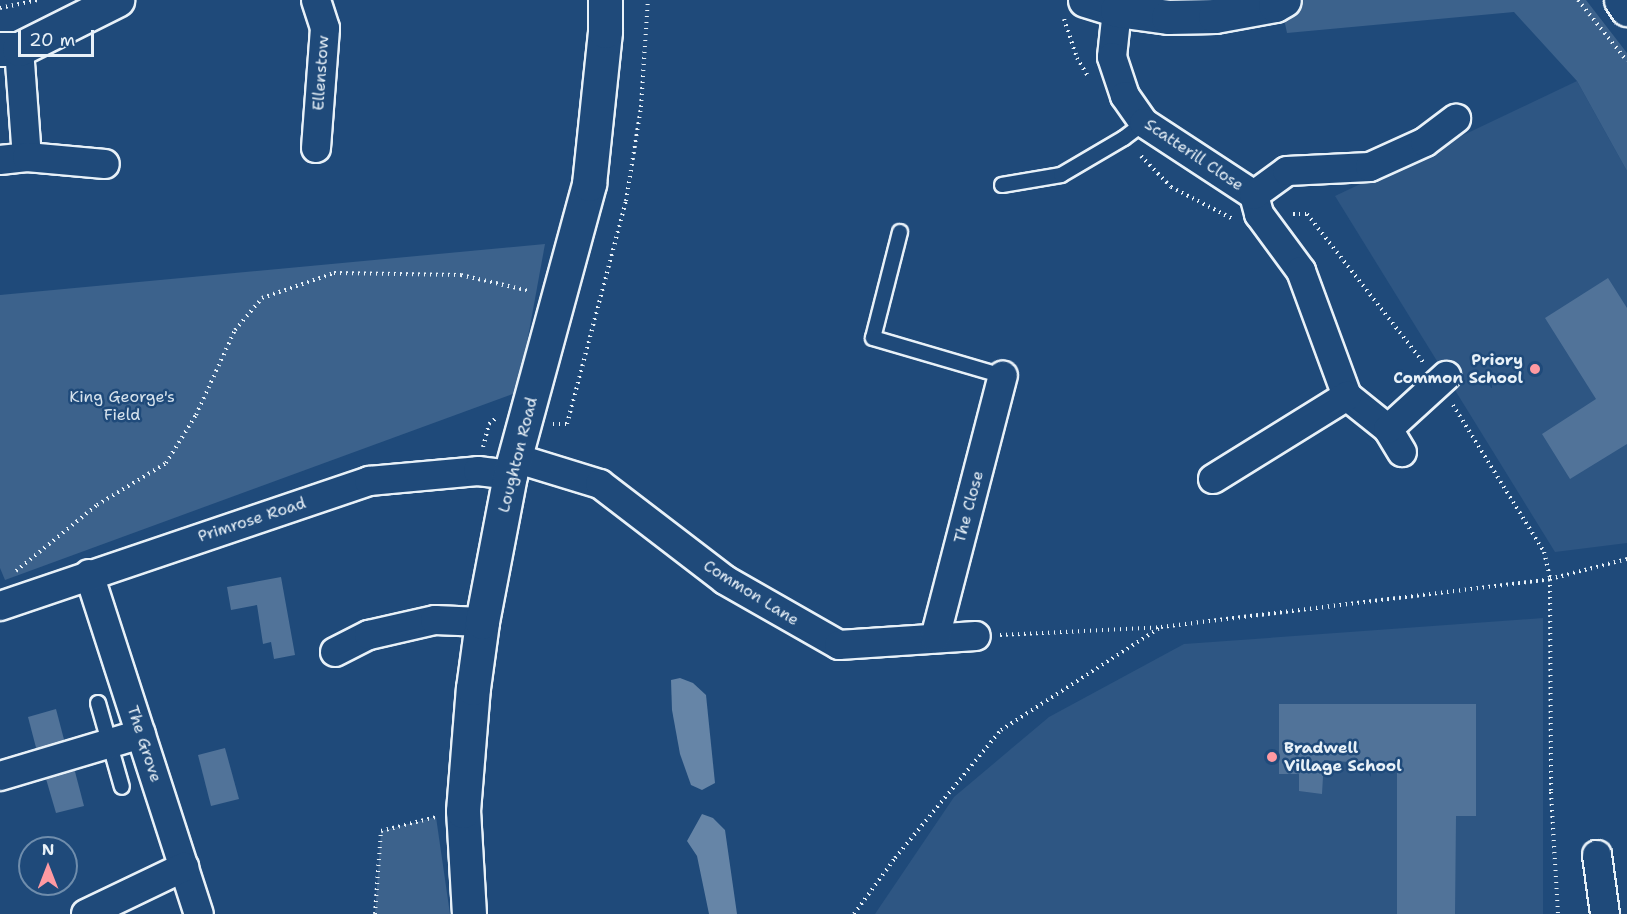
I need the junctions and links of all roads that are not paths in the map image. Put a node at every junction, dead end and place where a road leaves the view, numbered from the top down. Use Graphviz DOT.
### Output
graph roads {
  1 [pos="117,0"];
  2 [pos="316,0"];
  3 [pos="605,0"];
  4 [pos="1085,0"];
  5 [pos="1284,0"];
  6 [pos="1621,0"];
  7 [pos="1627,9"];
  8 [pos="1117,10"];
  9 [pos="10,49"];
  10 [pos="1456,118"];
  11 [pos="1144,123"];
  12 [pos="316,148"];
  13 [pos="13,159"];
  14 [pos="105,164"];
  15 [pos="1002,186"];
  16 [pos="1254,195"];
  17 [pos="900,232"];
  18 [pos="1003,376"];
  19 [pos="1446,376"];
  20 [pos="1347,396"];
  21 [pos="513,467"];
  22 [pos="1213,479"];
  23 [pos="89,574"];
  24 [pos="0,606"];
  25 [pos="482,622"];
  26 [pos="976,636"];
  27 [pos="935,638"];
  28 [pos="335,652"];
  29 [pos="98,703"];
  30 [pos="141,734"];
  31 [pos="109,744"];
  32 [pos="0,776"];
  33 [pos="122,787"];
  34 [pos="1597,855"];
  35 [pos="184,867"];
  36 [pos="86,914"];
  37 [pos="199,914"];
  38 [pos="469,914"];
  39 [pos="1605,914"];
  1 -- 9 [label="street"];
  2 -- 12 [label="street, Ellenstow"];
  3 -- 21 [label="street, Loughton Road"];
  4 -- 8 [label="street"];
  5 -- 8 [label="street"];
  6 -- 7 [label="street"];
  8 -- 11 [label="street, Scatterill Close"];
  9 -- 13 [label="street"];
  10 -- 16 [label="street, Scatterill Close"];
  11 -- 15 [label="lane"];
  11 -- 16 [label="street, Scatterill Close"];
  13 -- 14 [label="street"];
  16 -- 20 [label="street, Scatterill Close"];
  17 -- 18 [label="lane"];
  18 -- 27 [label="street, The Close"];
  19 -- 20 [label="street"];
  20 -- 22 [label="street"];
  21 -- 23 [label="street, Primrose Road"];
  21 -- 25 [label="street, Loughton Road"];
  21 -- 27 [label="street, Common Lane"];
  23 -- 24 [label="street, Primrose Road"];
  23 -- 30 [label="street, The Grove"];
  25 -- 28 [label="street"];
  25 -- 38 [label="street, Loughton Road"];
  26 -- 27 [label="street, Common Lane"];
  29 -- 31 [label="lane"];
  30 -- 31 [label="street"];
  30 -- 35 [label="street, The Grove"];
  31 -- 32 [label="street"];
  31 -- 33 [label="lane"];
  34 -- 39 [label="street"];
  35 -- 36 [label="street"];
  35 -- 37 [label="street, The Grove"];
}
